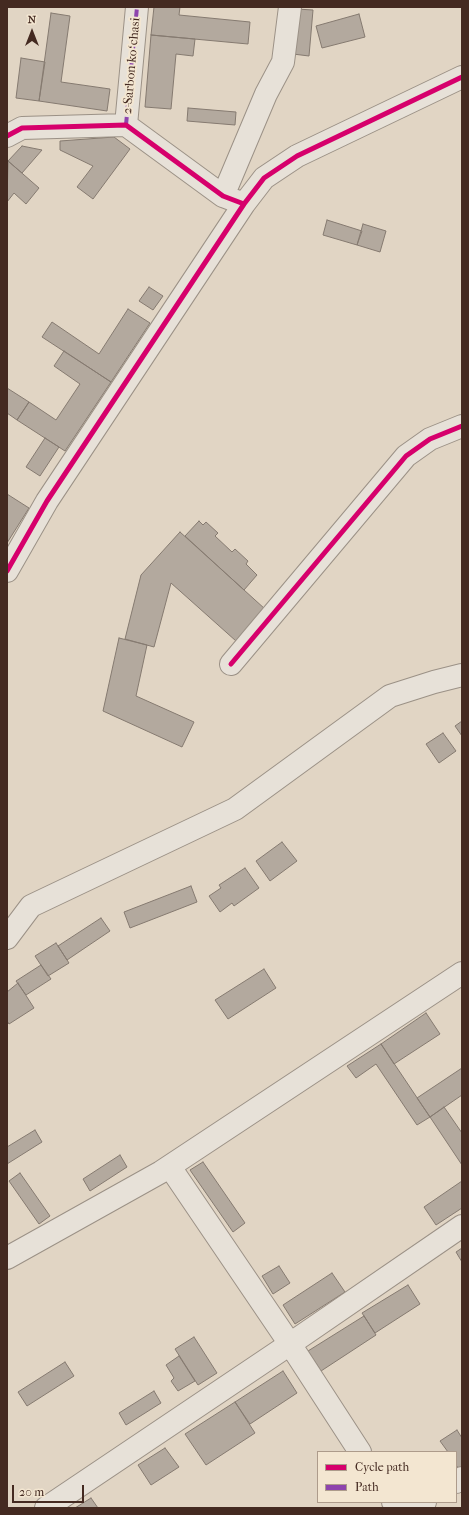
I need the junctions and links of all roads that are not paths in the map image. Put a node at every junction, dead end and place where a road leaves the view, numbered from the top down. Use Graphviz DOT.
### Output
graph roads {
  1 [pos="137,7"];
  2 [pos="290,7"];
  3 [pos="462,77"];
  4 [pos="126,125"];
  5 [pos="7,136"];
  6 [pos="223,196"];
  7 [pos="244,204"];
  8 [pos="462,426"];
  9 [pos="7,572"];
  10 [pos="231,664"];
  11 [pos="462,675"];
  12 [pos="7,938"];
  13 [pos="462,973"];
  14 [pos="170,1167"];
  15 [pos="462,1226"];
  16 [pos="7,1258"];
  17 [pos="290,1344"];
  18 [pos="359,1451"];
  19 [pos="46,1508"];
  1 -- 4 [label="street, 2-Sarbon koʻchasi"];
  2 -- 6 [label="street"];
  3 -- 7 [label="street"];
  4 -- 5 [label="street"];
  4 -- 6 [label="street"];
  6 -- 7 [label="street"];
  7 -- 9 [label="street"];
  8 -- 10 [label="street"];
  11 -- 12 [label="street"];
  13 -- 14 [label="street"];
  14 -- 16 [label="street"];
  14 -- 17 [label="street"];
  15 -- 17 [label="street"];
  17 -- 18 [label="street"];
  17 -- 19 [label="street"];
}
